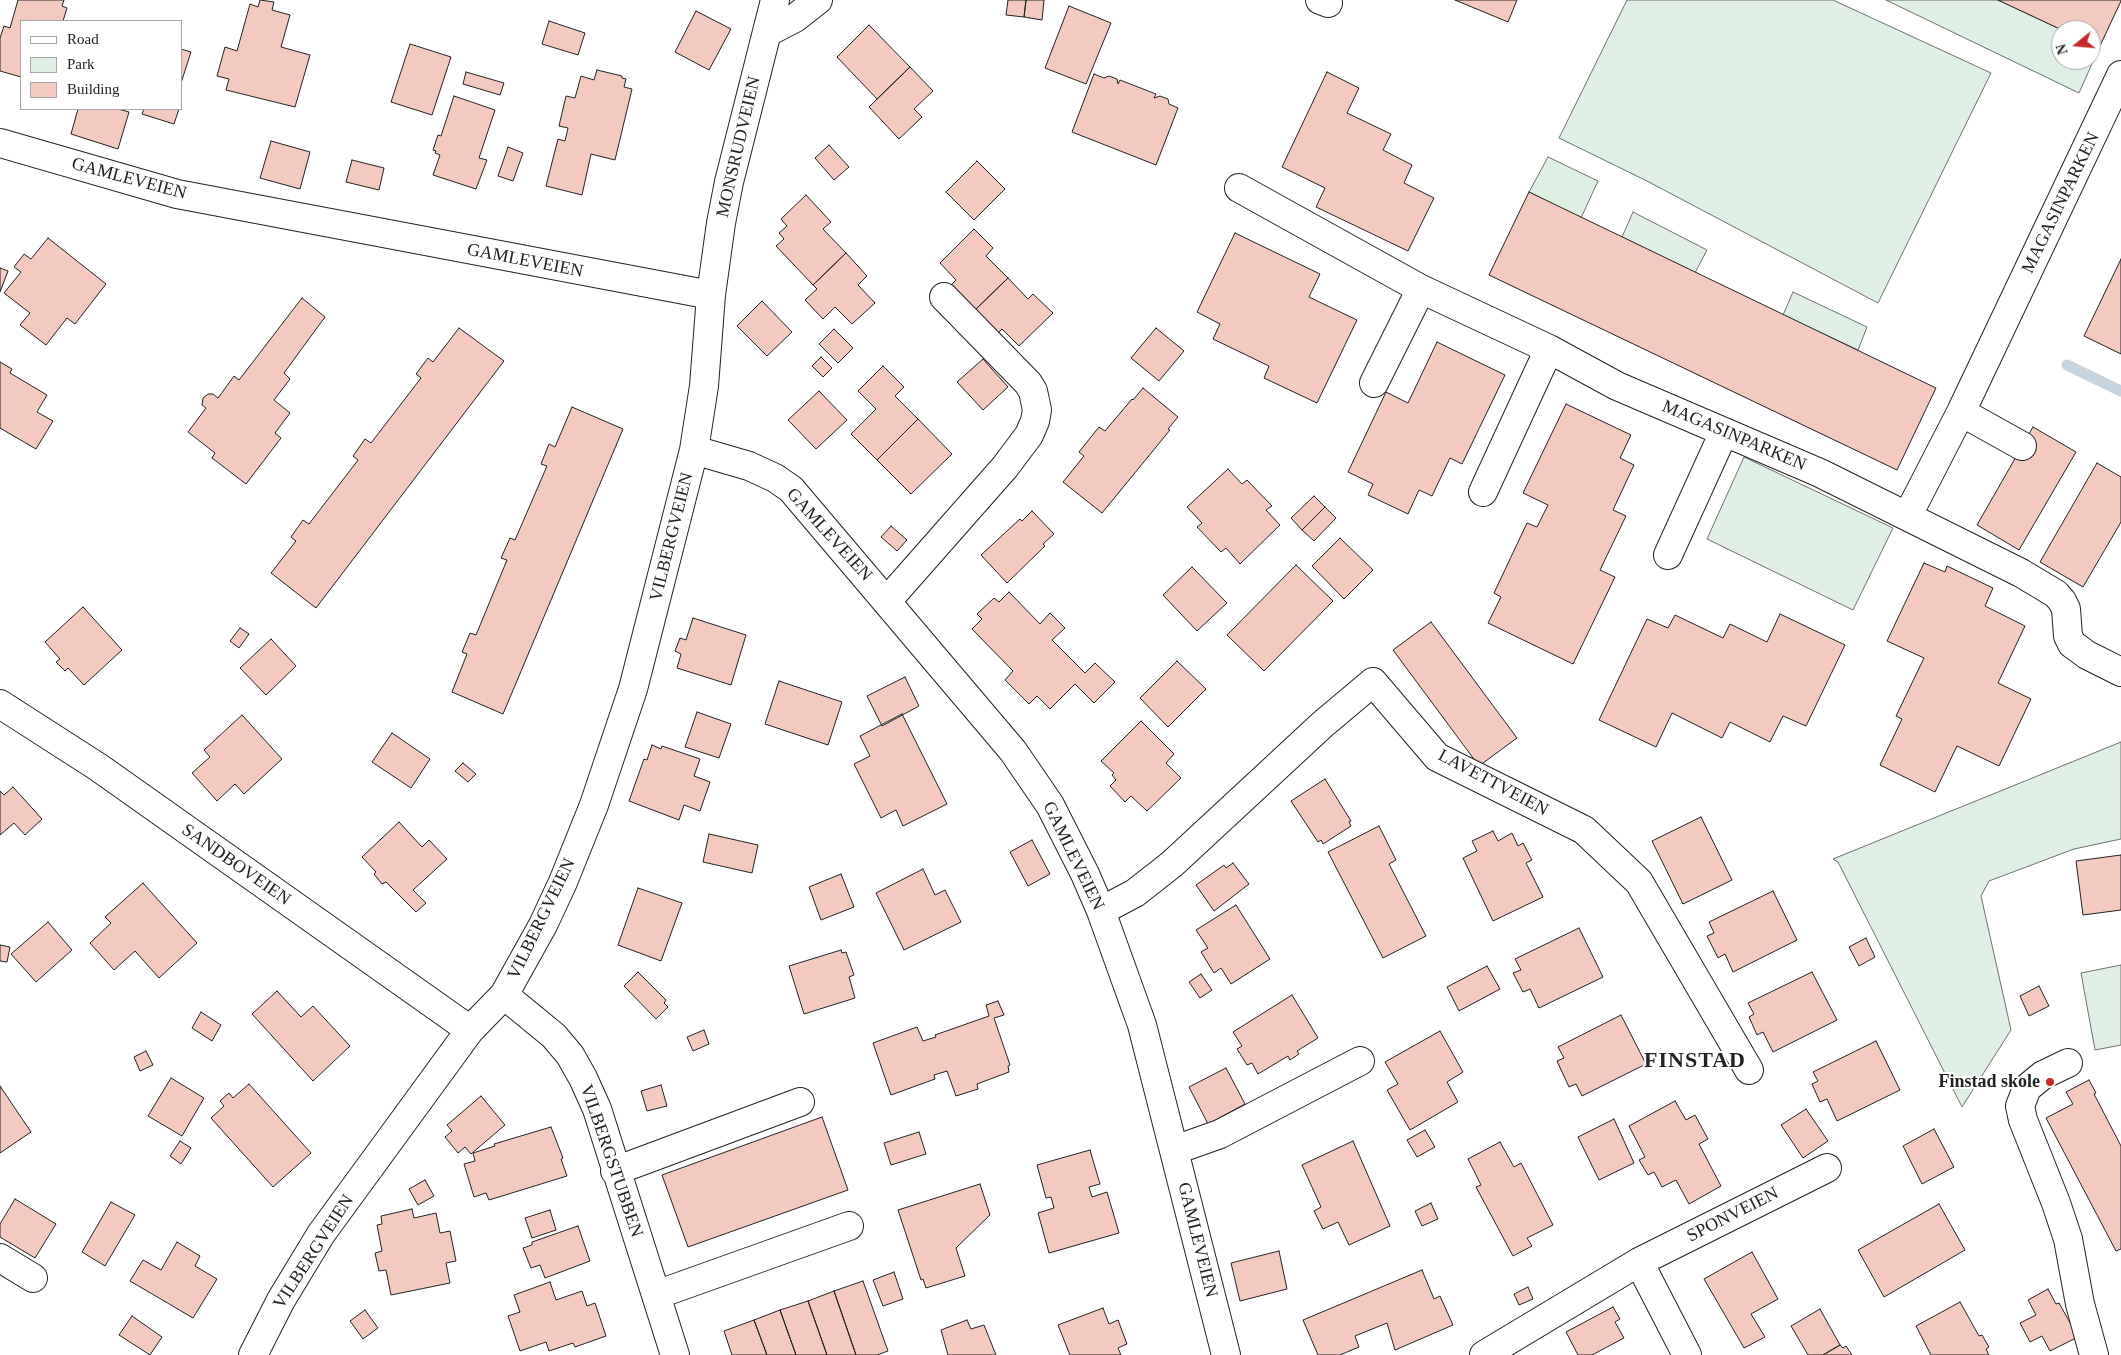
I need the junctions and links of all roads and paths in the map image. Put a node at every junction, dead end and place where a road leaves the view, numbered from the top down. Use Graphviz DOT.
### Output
graph roads {
  1 [pos="776,0"];
  2 [pos="818,0"];
  3 [pos="768,32"];
  4 [pos="2121,75"];
  5 [pos="0,143"];
  6 [pos="1239,188"];
  7 [pos="1421,289"];
  8 [pos="711,295"];
  9 [pos="944,297"];
  10 [pos="1549,349"];
  11 [pos="1374,383"];
  12 [pos="1961,412"];
  13 [pos="1724,432"];
  14 [pos="2022,446"];
  15 [pos="694,450"];
  16 [pos="1483,492"];
  17 [pos="1908,516"];
  18 [pos="1668,555"];
  19 [pos="887,601"];
  20 [pos="2121,672"];
  21 [pos="0,704"];
  22 [pos="1101,911"];
  23 [pos="504,995"];
  24 [pos="470,1030"];
  25 [pos="1360,1061"];
  26 [pos="2068,1063"];
  27 [pos="1750,1070"];
  28 [pos="800,1102"];
  29 [pos="1175,1150"];
  30 [pos="1827,1168"];
  31 [pos="615,1171"];
  32 [pos="848,1226"];
  33 [pos="0,1258"];
  34 [pos="1639,1262"];
  35 [pos="33,1278"];
  36 [pos="656,1295"];
  37 [pos="253,1355"];
  38 [pos="674,1355"];
  39 [pos="1226,1355"];
  40 [pos="1484,1355"];
  41 [pos="1687,1355"];
  42 [pos="2094,1355"];
  1 -- 3 [label="street, MONSRUDVEIEN"];
  2 -- 3 [label="street"];
  3 -- 8 [label="street, MONSRUDVEIEN"];
  4 -- 12 [label="street, MAGASINPARKEN"];
  5 -- 8 [label="street, GAMLEVEIEN"];
  6 -- 7 [label="street, MAGASINPARKEN"];
  7 -- 10 [label="street, MAGASINPARKEN"];
  7 -- 11 [label="street"];
  8 -- 15 [label="street"];
  9 -- 19 [label="street"];
  10 -- 13 [label="street, MAGASINPARKEN"];
  10 -- 16 [label="street"];
  12 -- 14 [label="street"];
  12 -- 17 [label="street, MAGASINPARKEN"];
  13 -- 17 [label="street, MAGASINPARKEN"];
  13 -- 18 [label="street"];
  15 -- 19 [label="street, GAMLEVEIEN"];
  15 -- 23 [label="street, VILBERGVEIEN"];
  17 -- 20 [label="street"];
  19 -- 22 [label="street, GAMLEVEIEN"];
  21 -- 24 [label="street, SANDBOVEIEN"];
  22 -- 27 [label="street, LAVETTVEIEN"];
  22 -- 29 [label="street, GAMLEVEIEN"];
  23 -- 24 [label="street, VILBERGVEIEN"];
  23 -- 31 [label="street, VILBERGSTUBBEN"];
  24 -- 37 [label="street, VILBERGVEIEN"];
  25 -- 29 [label="street"];
  26 -- 42 [label="street"];
  28 -- 31 [label="street"];
  29 -- 39 [label="street, GAMLEVEIEN"];
  30 -- 34 [label="street, SPONVEIEN"];
  31 -- 36 [label="street, VILBERGSTUBBEN"];
  32 -- 36 [label="street"];
  33 -- 35 [label="street"];
  34 -- 40 [label="street, SPONVEIEN"];
  34 -- 41 [label="street"];
  36 -- 38 [label="street, VILBERGSTUBBEN"];
}
